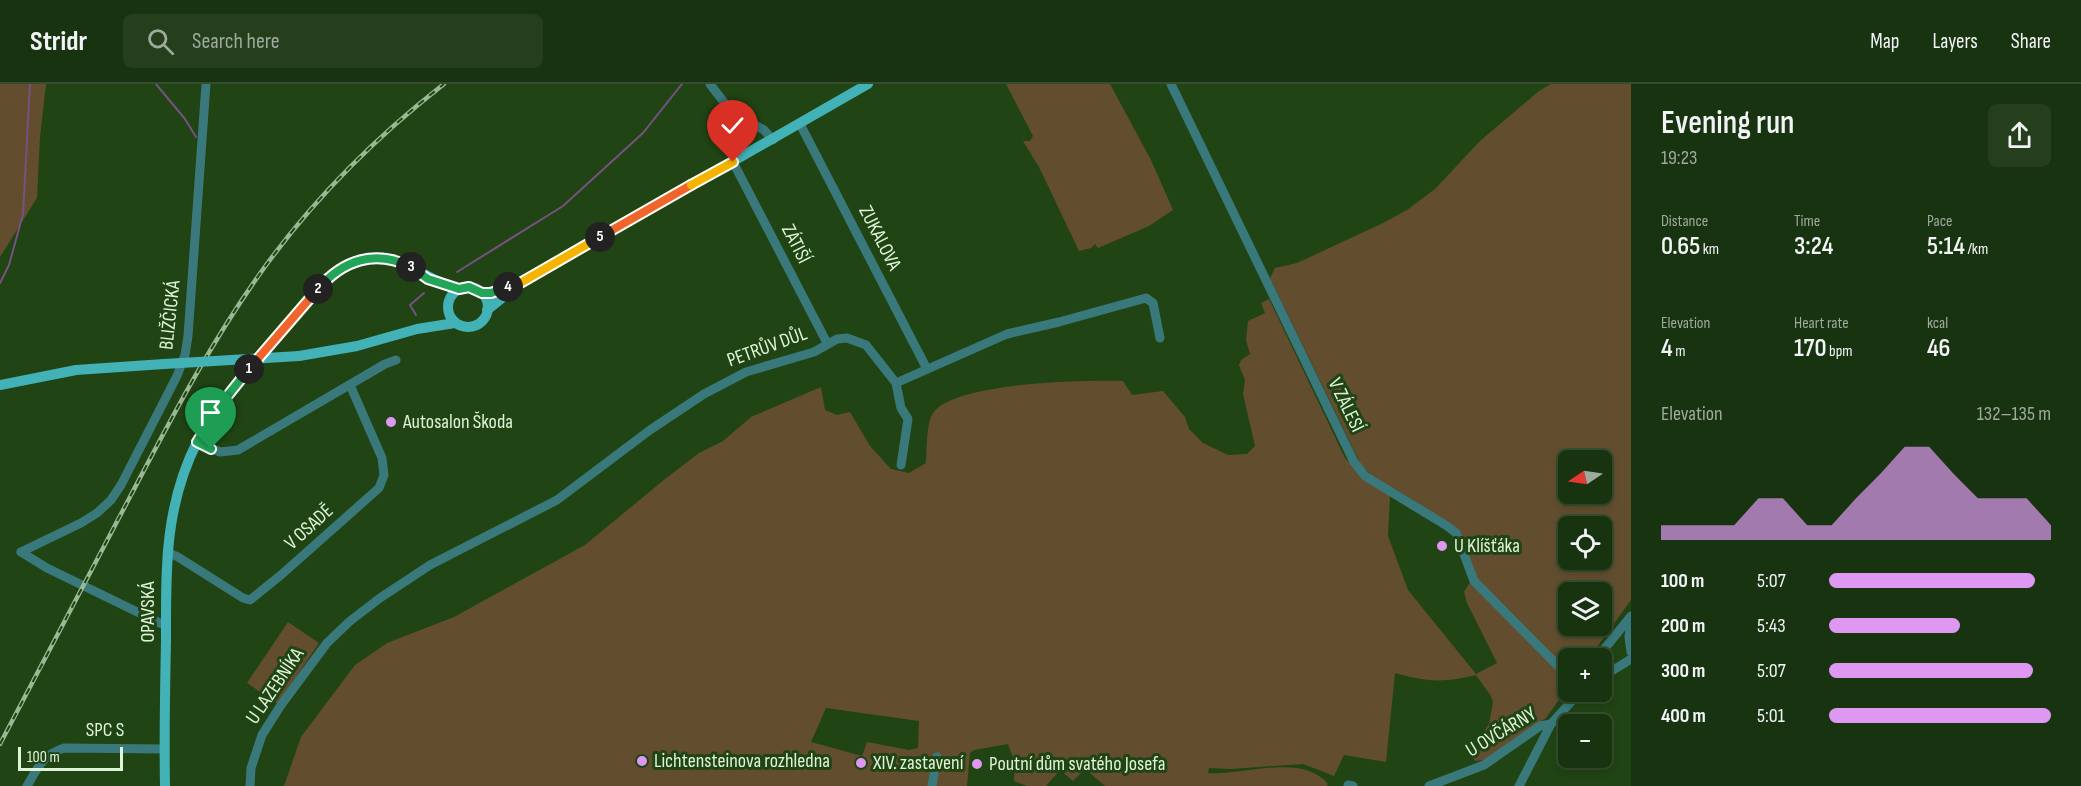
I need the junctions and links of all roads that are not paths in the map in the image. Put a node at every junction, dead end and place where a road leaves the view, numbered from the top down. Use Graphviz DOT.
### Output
graph roads {
  1 [pos="206,84"];
  2 [pos="710,84"];
  3 [pos="868,84"];
  4 [pos="1171,84"];
  5 [pos="800,124"];
  6 [pos="742,126"];
  7 [pos="772,140"];
  8 [pos="743,156"];
  9 [pos="733,162"];
  10 [pos="428,279"];
  11 [pos="522,282"];
  12 [pos="459,289"];
  13 [pos="482,293"];
  14 [pos="448,305"];
  15 [pos="488,310"];
  16 [pos="455,323"];
  17 [pos="417,329"];
  18 [pos="1160,338"];
  19 [pos="827,343"];
  20 [pos="396,360"];
  21 [pos="927,369"];
  22 [pos="896,383"];
  23 [pos="0,385"];
  24 [pos="350,385"];
  25 [pos="197,442"];
  26 [pos="901,465"];
  27 [pos="167,552"];
  28 [pos="1631,617"];
  29 [pos="166,626"];
  30 [pos="1617,634"];
  31 [pos="1629,637"];
  32 [pos="327,643"];
  33 [pos="1605,648"];
  34 [pos="1631,652"];
  35 [pos="1631,659"];
  36 [pos="1558,666"];
  37 [pos="1612,671"];
  38 [pos="1571,702"];
  39 [pos="1551,724"];
  40 [pos="165,749"];
  41 [pos="937,757"];
  42 [pos="27,786"];
  43 [pos="165,786"];
  44 [pos="250,786"];
  45 [pos="932,786"];
  46 [pos="1429,786"];
  47 [pos="1519,786"];
  1 -- 29 [label="street, BLIŽČICKÁ"];
  2 -- 6 [label="street"];
  3 -- 5 [label="main road"];
  4 -- 36 [label="street, V ZÁLESÍ"];
  5 -- 7 [label="main road"];
  5 -- 21 [label="street, ZUKALOVA"];
  6 -- 7 [label="street"];
  6 -- 8 [label="street"];
  7 -- 8 [label="main road"];
  8 -- 9 [label="main road"];
  9 -- 11 [label="main road"];
  9 -- 19 [label="street, ZÁTIŠÍ"];
  10 -- 12 [label="main road, OPAVSKÁ"];
  10 -- 14 [label="main road"];
  10 -- 25 [label="main road, OPAVSKÁ"];
  11 -- 13 [label="main road"];
  11 -- 15 [label="main road"];
  12 -- 13 [label="main road"];
  12 -- 14 [label="main road"];
  13 -- 15 [label="main road"];
  14 -- 16 [label="main road"];
  14 -- 17 [label="main road"];
  15 -- 16 [label="main road"];
  16 -- 17 [label="main road"];
  17 -- 23 [label="main road, bridge"];
  18 -- 21 [label="street"];
  19 -- 22 [label="street, PETRŮV DŮL"];
  19 -- 32 [label="street, PETRŮV DŮL"];
  20 -- 24 [label="street"];
  21 -- 22 [label="street"];
  22 -- 26 [label="street"];
  24 -- 25 [label="street"];
  24 -- 27 [label="street, V OSADĚ"];
  25 -- 27 [label="main road, OPAVSKÁ"];
  27 -- 29 [label="main road, OPAVSKÁ"];
  28 -- 30 [label="street"];
  28 -- 31 [label="street"];
  29 -- 40 [label="main road, OPAVSKÁ"];
  30 -- 31 [label="street"];
  30 -- 33 [label="street"];
  31 -- 34 [label="street"];
  32 -- 44 [label="street, U LAZEBNÍKA"];
  35 -- 37 [label="street"];
  38 -- 39 [label="street, U OVČÁRNY"];
  39 -- 46 [label="street, U OVČÁRNY"];
  39 -- 47 [label="street"];
  40 -- 42 [label="street, SPC S"];
  40 -- 43 [label="main road, OPAVSKÁ"];
  41 -- 45 [label="street"];
}
